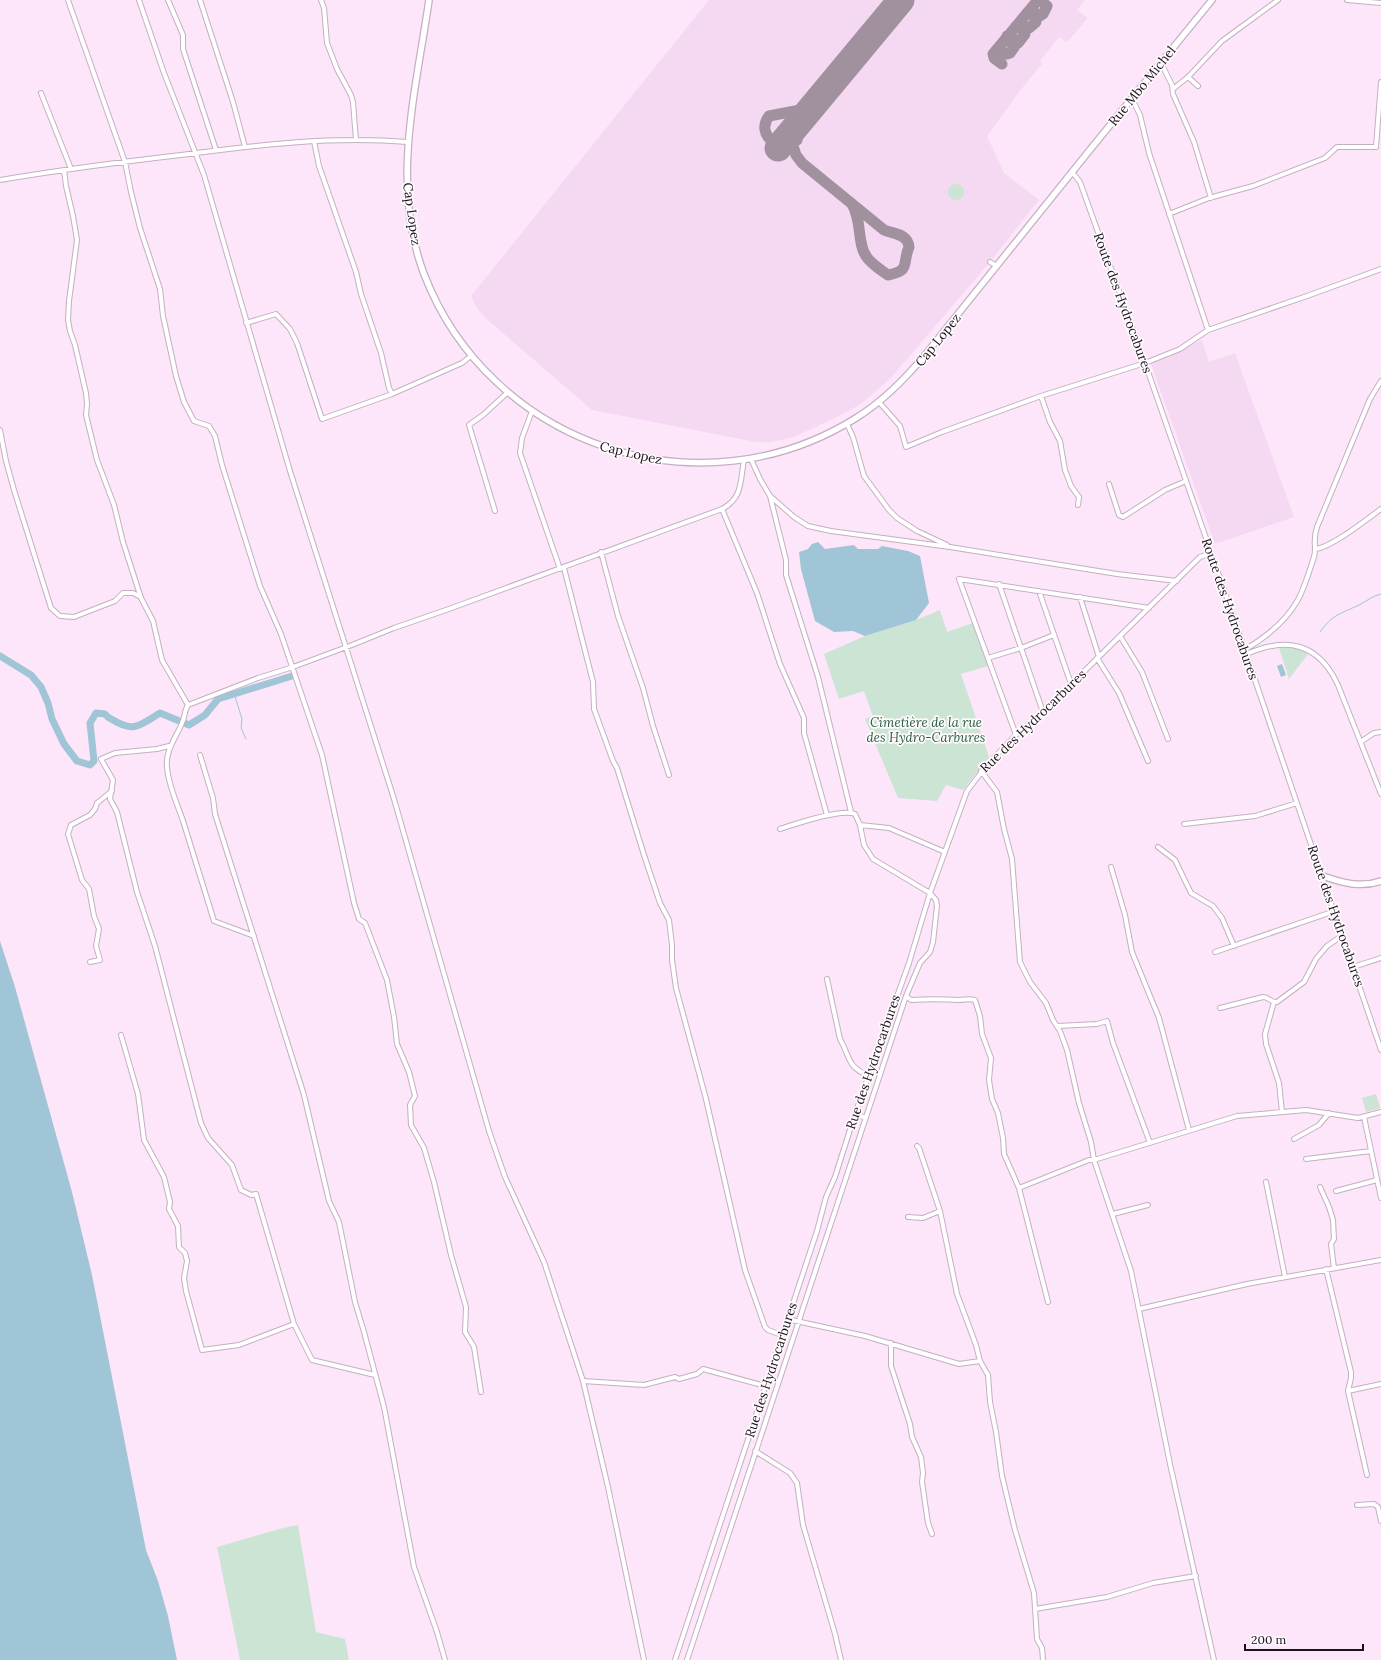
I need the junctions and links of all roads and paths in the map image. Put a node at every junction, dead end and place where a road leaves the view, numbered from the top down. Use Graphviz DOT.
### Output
graph roads {
  1 [pos="68,0"];
  2 [pos="139,0"];
  3 [pos="168,0"];
  4 [pos="200,0"];
  5 [pos="321,0"];
  6 [pos="429,0"];
  7 [pos="1212,0"];
  8 [pos="1278,0"];
  9 [pos="1347,0"];
  10 [pos="1381,2"];
  11 [pos="1161,63"];
  12 [pos="1188,77"];
  13 [pos="1381,82"];
  14 [pos="1198,86"];
  15 [pos="1173,89"];
  16 [pos="41,93"];
  17 [pos="1132,99"];
  18 [pos="356,140"];
  19 [pos="314,141"];
  20 [pos="408,142"];
  21 [pos="245,147"];
  22 [pos="216,150"];
  23 [pos="195,153"];
  24 [pos="125,162"];
  25 [pos="72,168"];
  26 [pos="64,170"];
  27 [pos="1072,172"];
  28 [pos="0,180"];
  29 [pos="1211,198"];
  30 [pos="1169,214"];
  31 [pos="990,262"];
  32 [pos="997,266"];
  33 [pos="1381,268"];
  34 [pos="246,323"];
  35 [pos="1208,330"];
  36 [pos="471,356"];
  37 [pos="1145,363"];
  38 [pos="1381,381"];
  39 [pos="508,392"];
  40 [pos="392,394"];
  41 [pos="1041,396"];
  42 [pos="879,402"];
  43 [pos="532,411"];
  44 [pos="847,424"];
  45 [pos="0,430"];
  46 [pos="751,459"];
  47 [pos="744,460"];
  48 [pos="1186,481"];
  49 [pos="1110,484"];
  50 [pos="770,496"];
  51 [pos="1078,505"];
  52 [pos="722,509"];
  53 [pos="1381,509"];
  54 [pos="495,511"];
  55 [pos="950,547"];
  56 [pos="1315,549"];
  57 [pos="601,552"];
  58 [pos="1211,553"];
  59 [pos="562,568"];
  60 [pos="1176,581"];
  61 [pos="998,584"];
  62 [pos="1039,591"];
  63 [pos="1080,597"];
  64 [pos="142,598"];
  65 [pos="1149,608"];
  66 [pos="1054,635"];
  67 [pos="1120,636"];
  68 [pos="346,647"];
  69 [pos="1022,648"];
  70 [pos="1245,652"];
  71 [pos="988,658"];
  72 [pos="1098,658"];
  73 [pos="293,667"];
  74 [pos="1071,684"];
  75 [pos="188,706"];
  76 [pos="1043,712"];
  77 [pos="1381,732"];
  78 [pos="1016,735"];
  79 [pos="1168,739"];
  80 [pos="1362,741"];
  81 [pos="169,746"];
  82 [pos="200,755"];
  83 [pos="1148,761"];
  84 [pos="981,771"];
  85 [pos="669,775"];
  86 [pos="112,791"];
  87 [pos="1381,794"];
  88 [pos="1297,803"];
  89 [pos="851,812"];
  90 [pos="827,815"];
  91 [pos="1184,824"];
  92 [pos="860,825"];
  93 [pos="780,829"];
  94 [pos="1158,847"];
  95 [pos="945,852"];
  96 [pos="1111,867"];
  97 [pos="1323,876"];
  98 [pos="1381,881"];
  99 [pos="930,893"];
  100 [pos="1335,912"];
  101 [pos="1343,935"];
  102 [pos="254,936"];
  103 [pos="1234,946"];
  104 [pos="1215,952"];
  105 [pos="1381,958"];
  106 [pos="90,962"];
  107 [pos="1353,967"];
  108 [pos="827,979"];
  109 [pos="906,996"];
  110 [pos="1274,1002"];
  111 [pos="1220,1008"];
  112 [pos="1057,1026"];
  113 [pos="121,1035"];
  114 [pos="1381,1050"];
  115 [pos="868,1076"];
  116 [pos="1282,1112"];
  117 [pos="1381,1112"];
  118 [pos="1329,1113"];
  119 [pos="854,1114"];
  120 [pos="1364,1117"];
  121 [pos="866,1118"];
  122 [pos="1189,1130"];
  123 [pos="1294,1139"];
  124 [pos="1150,1143"];
  125 [pos="917,1146"];
  126 [pos="1371,1151"];
  127 [pos="1306,1159"];
  128 [pos="1094,1160"];
  129 [pos="1377,1180"];
  130 [pos="1266,1182"];
  131 [pos="1320,1187"];
  132 [pos="1019,1188"];
  133 [pos="1336,1190"];
  134 [pos="1381,1198"];
  135 [pos="1148,1206"];
  136 [pos="940,1211"];
  137 [pos="1113,1214"];
  138 [pos="908,1217"];
  139 [pos="1381,1260"];
  140 [pos="1334,1268"];
  141 [pos="1326,1269"];
  142 [pos="1285,1277"];
  143 [pos="1048,1302"];
  144 [pos="1139,1309"];
  145 [pos="788,1319"];
  146 [pos="798,1322"];
  147 [pos="294,1324"];
  148 [pos="782,1335"];
  149 [pos="891,1343"];
  150 [pos="980,1361"];
  151 [pos="375,1375"];
  152 [pos="583,1381"];
  153 [pos="1381,1384"];
  154 [pos="765,1386"];
  155 [pos="1348,1391"];
  156 [pos="481,1392"];
  157 [pos="755,1451"];
  158 [pos="1367,1475"];
  159 [pos="1356,1505"];
  160 [pos="1381,1521"];
  161 [pos="932,1534"];
  162 [pos="1196,1576"];
  163 [pos="1035,1609"];
  164 [pos="445,1660"];
  165 [pos="644,1660"];
  166 [pos="675,1660"];
  167 [pos="687,1660"];
  168 [pos="841,1660"];
  169 [pos="1043,1660"];
  170 [pos="1214,1660"];
  1 -- 24 [label="street"];
  2 -- 23 [label="street"];
  3 -- 22 [label="street"];
  4 -- 21 [label="street"];
  5 -- 18 [label="street"];
  6 -- 20 [label="street, Cap Lopez"];
  7 -- 11 [label="street, Rue Mbo Michel"];
  8 -- 12 [label="street"];
  9 -- 10 [label="street"];
  11 -- 15 [label="street"];
  11 -- 17 [label="street, Rue Mbo Michel"];
  12 -- 14 [label="street"];
  12 -- 15 [label="street"];
  13 -- 29 [label="street"];
  15 -- 29 [label="street"];
  16 -- 25 [label="street"];
  17 -- 27 [label="street, Rue Mbo Michel"];
  17 -- 30 [label="street"];
  18 -- 19 [label="street"];
  18 -- 20 [label="street"];
  19 -- 21 [label="street"];
  19 -- 40 [label="street"];
  20 -- 36 [label="street, Cap Lopez"];
  21 -- 22 [label="street"];
  22 -- 23 [label="street"];
  23 -- 24 [label="street"];
  23 -- 34 [label="street"];
  24 -- 25 [label="street"];
  24 -- 73 [label="street"];
  25 -- 26 [label="street"];
  26 -- 28 [label="street"];
  26 -- 64 [label="street"];
  27 -- 32 [label="street, Cap Lopez"];
  27 -- 37 [label="street, Route des Hydrocabures"];
  29 -- 30 [label="street"];
  30 -- 35 [label="street"];
  31 -- 32 [label="street"];
  32 -- 42 [label="street, Cap Lopez"];
  33 -- 35 [label="street"];
  34 -- 40 [label="street"];
  34 -- 68 [label="street"];
  35 -- 37 [label="street"];
  36 -- 39 [label="street, Cap Lopez"];
  36 -- 40 [label="street"];
  37 -- 41 [label="street"];
  37 -- 48 [label="street, Route des Hydrocabures"];
  38 -- 56 [label="street"];
  39 -- 43 [label="street, Cap Lopez"];
  39 -- 54 [label="street"];
  41 -- 42 [label="street"];
  41 -- 51 [label="street"];
  42 -- 44 [label="street, Cap Lopez"];
  43 -- 47 [label="street, Cap Lopez"];
  43 -- 59 [label="street"];
  44 -- 46 [label="street, Cap Lopez"];
  44 -- 55 [label="street"];
  45 -- 64 [label="street"];
  46 -- 47 [label="street, Cap Lopez"];
  46 -- 50 [label="street"];
  47 -- 52 [label="street"];
  48 -- 49 [label="street"];
  48 -- 58 [label="street, Route des Hydrocabures"];
  50 -- 55 [label="street"];
  50 -- 89 [label="street"];
  52 -- 57 [label="street"];
  52 -- 90 [label="street"];
  53 -- 56 [label="street"];
  55 -- 60 [label="street"];
  56 -- 70 [label="street"];
  57 -- 59 [label="street"];
  57 -- 85 [label="street"];
  58 -- 60 [label="street, Rue des Hydrocarbures"];
  58 -- 70 [label="street, Route des Hydrocabures"];
  59 -- 68 [label="street"];
  59 -- 148 [label="street"];
  60 -- 65 [label="street, Rue des Hydrocarbures"];
  61 -- 62 [label="street"];
  61 -- 69 [label="street"];
  61 -- 71 [label="street"];
  62 -- 63 [label="street"];
  62 -- 66 [label="street"];
  63 -- 65 [label="street"];
  63 -- 72 [label="street"];
  64 -- 75 [label="street"];
  65 -- 67 [label="street, Rue des Hydrocarbures"];
  66 -- 69 [label="street"];
  66 -- 74 [label="street"];
  67 -- 72 [label="street, Rue des Hydrocarbures"];
  67 -- 79 [label="street"];
  68 -- 73 [label="street"];
  68 -- 152 [label="street"];
  69 -- 71 [label="street"];
  69 -- 76 [label="street"];
  70 -- 80 [label="street"];
  70 -- 88 [label="street, Route des Hydrocabures"];
  71 -- 78 [label="street"];
  72 -- 74 [label="street, Rue des Hydrocarbures"];
  72 -- 83 [label="street"];
  73 -- 75 [label="street"];
  73 -- 156 [label="street"];
  74 -- 76 [label="street, Rue des Hydrocarbures"];
  75 -- 81 [label="street"];
  76 -- 78 [label="street, Rue des Hydrocarbures"];
  77 -- 80 [label="street"];
  78 -- 84 [label="street, Rue des Hydrocarbures"];
  80 -- 87 [label="street"];
  81 -- 86 [label="street"];
  81 -- 102 [label="street"];
  82 -- 102 [label="street"];
  84 -- 95 [label="street, Rue des Hydrocarbures"];
  84 -- 112 [label="street"];
  86 -- 106 [label="street"];
  86 -- 147 [label="street"];
  88 -- 91 [label="street"];
  88 -- 97 [label="street, Route des Hydrocabures"];
  89 -- 90 [label="street"];
  89 -- 92 [label="street"];
  90 -- 93 [label="street"];
  92 -- 95 [label="street"];
  92 -- 99 [label="street"];
  94 -- 103 [label="street"];
  95 -- 99 [label="street, Rue des Hydrocarbures"];
  96 -- 122 [label="street"];
  97 -- 98 [label="street"];
  97 -- 100 [label="street, Route des Hydrocabures"];
  99 -- 109 [label="street"];
  99 -- 115 [label="street, Rue des Hydrocarbures"];
  100 -- 101 [label="street, Route des Hydrocabures"];
  100 -- 103 [label="street"];
  101 -- 107 [label="street, Route des Hydrocabures"];
  101 -- 110 [label="street"];
  102 -- 151 [label="street"];
  103 -- 104 [label="street"];
  105 -- 107 [label="street"];
  107 -- 114 [label="street, Route des Hydrocabures"];
  108 -- 115 [label="street"];
  109 -- 121 [label="street"];
  109 -- 132 [label="street"];
  110 -- 111 [label="street"];
  110 -- 116 [label="street"];
  112 -- 124 [label="street"];
  112 -- 128 [label="street"];
  113 -- 147 [label="street"];
  115 -- 119 [label="street, Rue des Hydrocarbures"];
  116 -- 118 [label="street"];
  116 -- 122 [label="street"];
  117 -- 120 [label="street"];
  118 -- 120 [label="street"];
  118 -- 123 [label="street"];
  119 -- 121 [label="street"];
  119 -- 145 [label="street, Rue des Hydrocarbures"];
  120 -- 126 [label="street"];
  121 -- 146 [label="street"];
  122 -- 124 [label="street"];
  124 -- 128 [label="street"];
  125 -- 136 [label="street"];
  126 -- 127 [label="street"];
  126 -- 129 [label="street"];
  128 -- 132 [label="street"];
  128 -- 137 [label="street"];
  129 -- 133 [label="street"];
  129 -- 134 [label="street"];
  130 -- 142 [label="street"];
  131 -- 140 [label="street"];
  132 -- 143 [label="street"];
  135 -- 137 [label="street"];
  136 -- 138 [label="street"];
  136 -- 150 [label="street"];
  137 -- 144 [label="street"];
  139 -- 140 [label="street"];
  140 -- 141 [label="street"];
  141 -- 142 [label="street"];
  141 -- 155 [label="street"];
  142 -- 144 [label="street"];
  144 -- 162 [label="street"];
  145 -- 146 [label="street"];
  145 -- 148 [label="street, Rue des Hydrocarbures"];
  146 -- 149 [label="street"];
  146 -- 157 [label="street"];
  147 -- 151 [label="street"];
  148 -- 154 [label="street, Rue des Hydrocarbures"];
  149 -- 150 [label="street"];
  149 -- 161 [label="street"];
  150 -- 163 [label="street"];
  151 -- 164 [label="street"];
  152 -- 154 [label="street"];
  152 -- 165 [label="street"];
  153 -- 155 [label="street"];
  154 -- 166 [label="street, Rue des Hydrocarbures"];
  155 -- 158 [label="street"];
  157 -- 167 [label="street"];
  157 -- 168 [label="street"];
  159 -- 160 [label="street"];
  162 -- 163 [label="street"];
  162 -- 170 [label="street"];
  163 -- 169 [label="street"];
}
